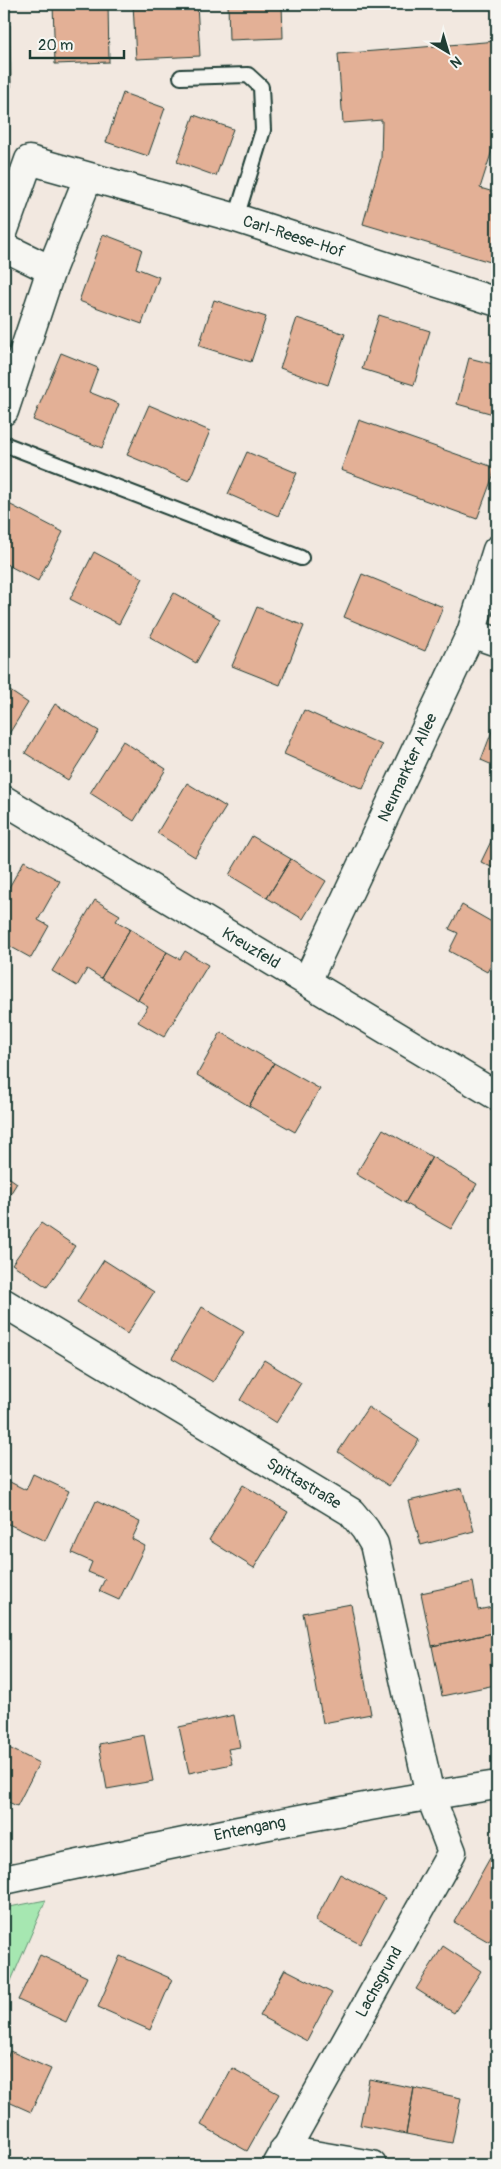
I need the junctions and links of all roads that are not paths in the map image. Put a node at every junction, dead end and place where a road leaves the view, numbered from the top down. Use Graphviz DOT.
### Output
graph roads {
  1 [pos="181,77"];
  2 [pos="88,178"];
  3 [pos="236,218"];
  4 [pos="4,230"];
  5 [pos="4,247"];
  6 [pos="51,270"];
  7 [pos="497,302"];
  8 [pos="4,411"];
  9 [pos="4,444"];
  10 [pos="497,550"];
  11 [pos="301,558"];
  12 [pos="470,633"];
  13 [pos="497,642"];
  14 [pos="4,800"];
  15 [pos="307,981"];
  16 [pos="497,1096"];
  17 [pos="4,1303"];
  18 [pos="497,1785"];
  19 [pos="430,1795"];
  20 [pos="4,1880"];
  21 [pos="281,2158"];
  22 [pos="372,2165"];
  1 -- 3 [label="lane"];
  2 -- 3 [label="street, Carl-Reese-Hof"];
  2 -- 4 [label="street, Carl-Reese-Hof"];
  2 -- 6 [label="street"];
  3 -- 7 [label="street, Carl-Reese-Hof"];
  5 -- 6 [label="street"];
  6 -- 8 [label="street"];
  9 -- 11 [label="lane"];
  10 -- 12 [label="street, Neumarkter Allee"];
  12 -- 13 [label="street"];
  12 -- 15 [label="street, Neumarkter Allee"];
  14 -- 15 [label="street, Kreuzfeld"];
  15 -- 16 [label="street, Kreuzfeld"];
  17 -- 19 [label="street, Spittastraße"];
  18 -- 19 [label="street, Entengang"];
  19 -- 20 [label="street, Entengang"];
  19 -- 21 [label="street, Lachsgrund"];
  21 -- 22 [label="street"];
}
